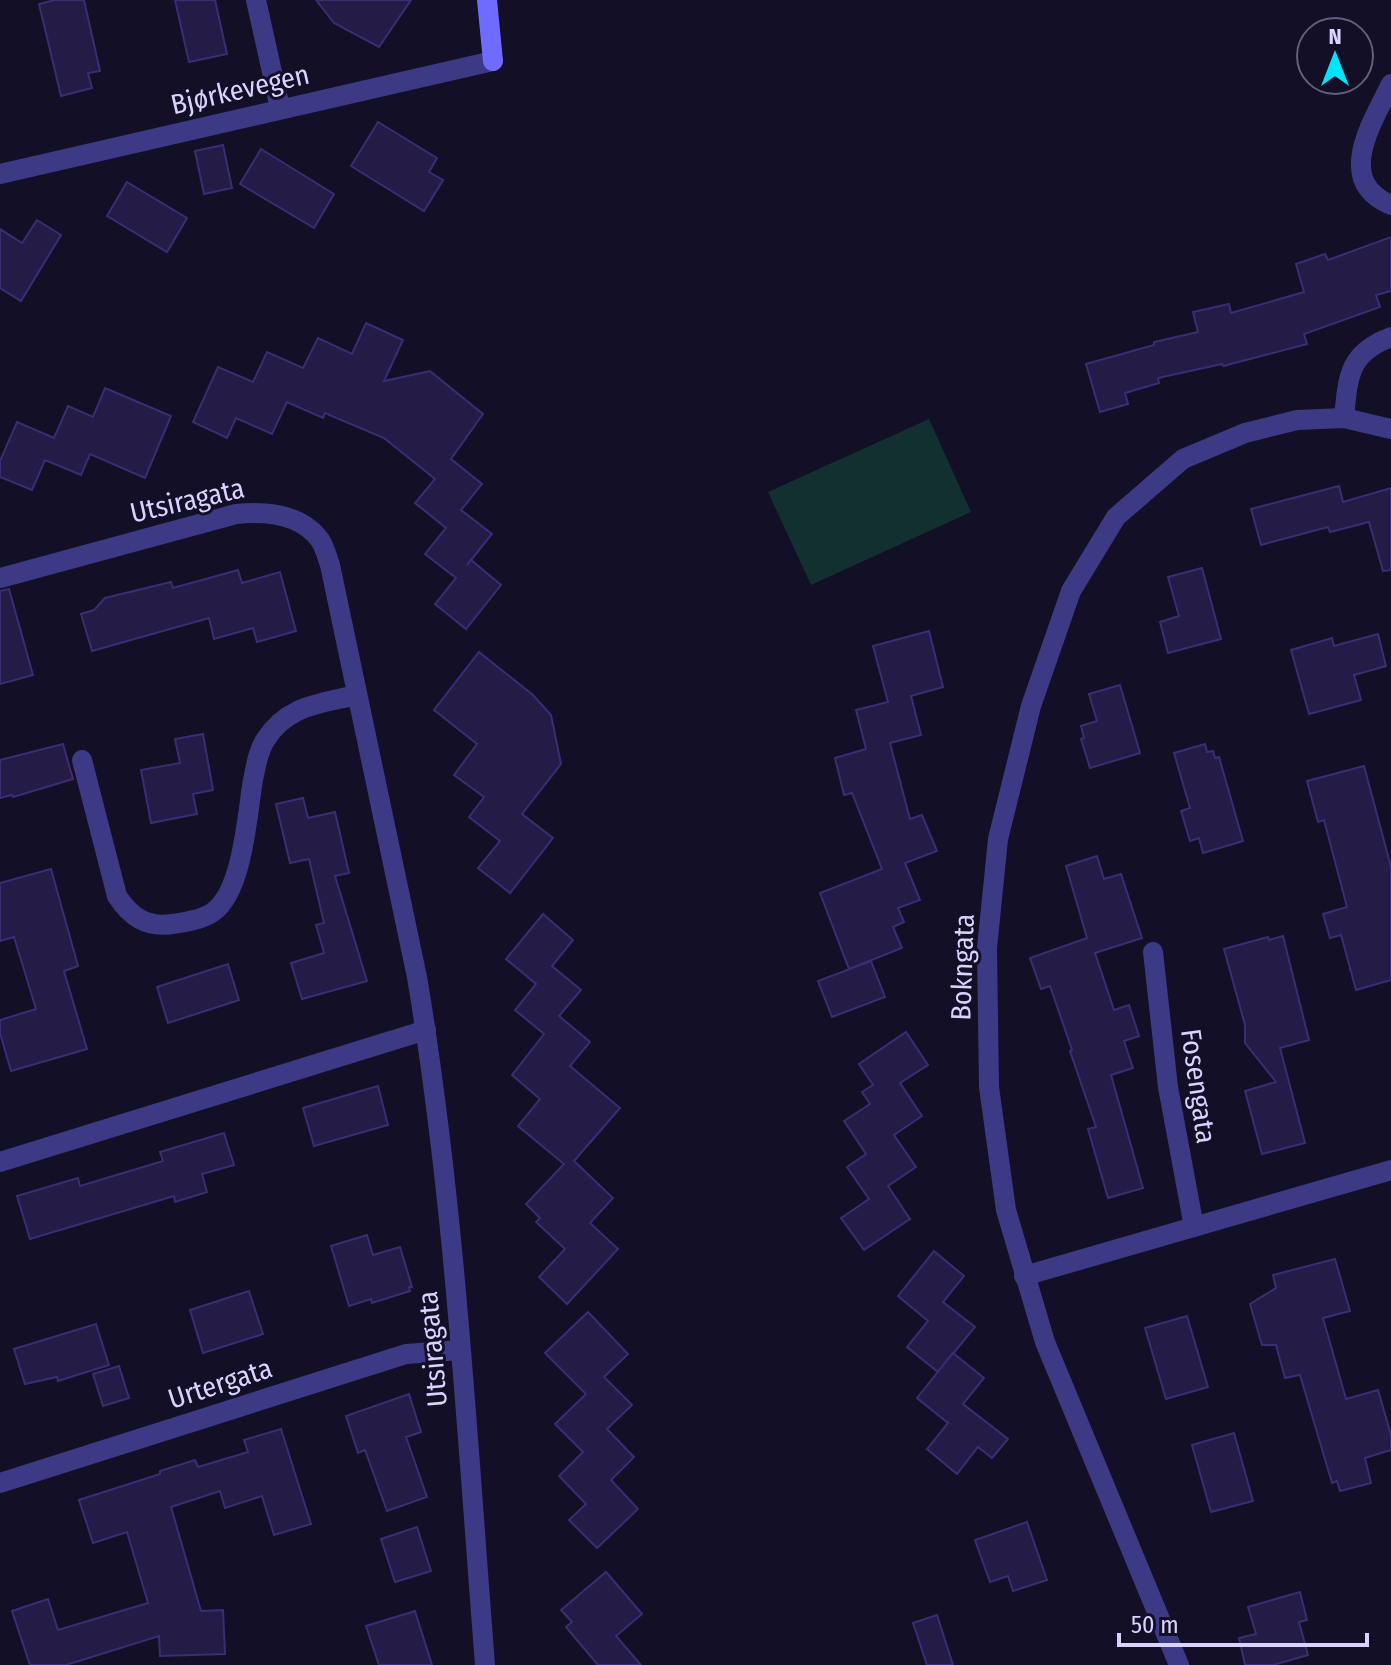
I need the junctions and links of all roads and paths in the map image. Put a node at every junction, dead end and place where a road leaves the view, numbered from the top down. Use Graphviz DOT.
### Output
graph roads {
  1 [pos="256,0"];
  2 [pos="487,0"];
  3 [pos="1391,84"];
  4 [pos="280,108"];
  5 [pos="1,171"];
  6 [pos="1391,205"];
  7 [pos="1391,337"];
  8 [pos="1344,418"];
  9 [pos="1391,429"];
  10 [pos="0,578"];
  11 [pos="356,695"];
  12 [pos="82,760"];
  13 [pos="1153,952"];
  14 [pos="426,1030"];
  15 [pos="0,1162"];
  16 [pos="1391,1170"];
  17 [pos="1194,1227"];
  18 [pos="1024,1276"];
  19 [pos="460,1350"];
  20 [pos="0,1483"];
  21 [pos="485,1665"];
  22 [pos="1179,1665"];
  1 -- 4 [label="street"];
  2 -- 4 [label="street, Bjørkevegen"];
  3 -- 6 [label="street"];
  4 -- 5 [label="street, Bjørkevegen"];
  7 -- 8 [label="street"];
  8 -- 9 [label="street, Bokngata"];
  8 -- 18 [label="street, Bokngata"];
  10 -- 11 [label="street, Utsiragata"];
  11 -- 12 [label="street"];
  11 -- 14 [label="street, Utsiragata"];
  13 -- 17 [label="street, Fosengata"];
  14 -- 15 [label="street"];
  14 -- 19 [label="street, Utsiragata"];
  16 -- 17 [label="street"];
  17 -- 18 [label="street"];
  18 -- 22 [label="street, Bokngata"];
  19 -- 20 [label="street, Urtergata"];
  19 -- 21 [label="street, Utsiragata"];
}
